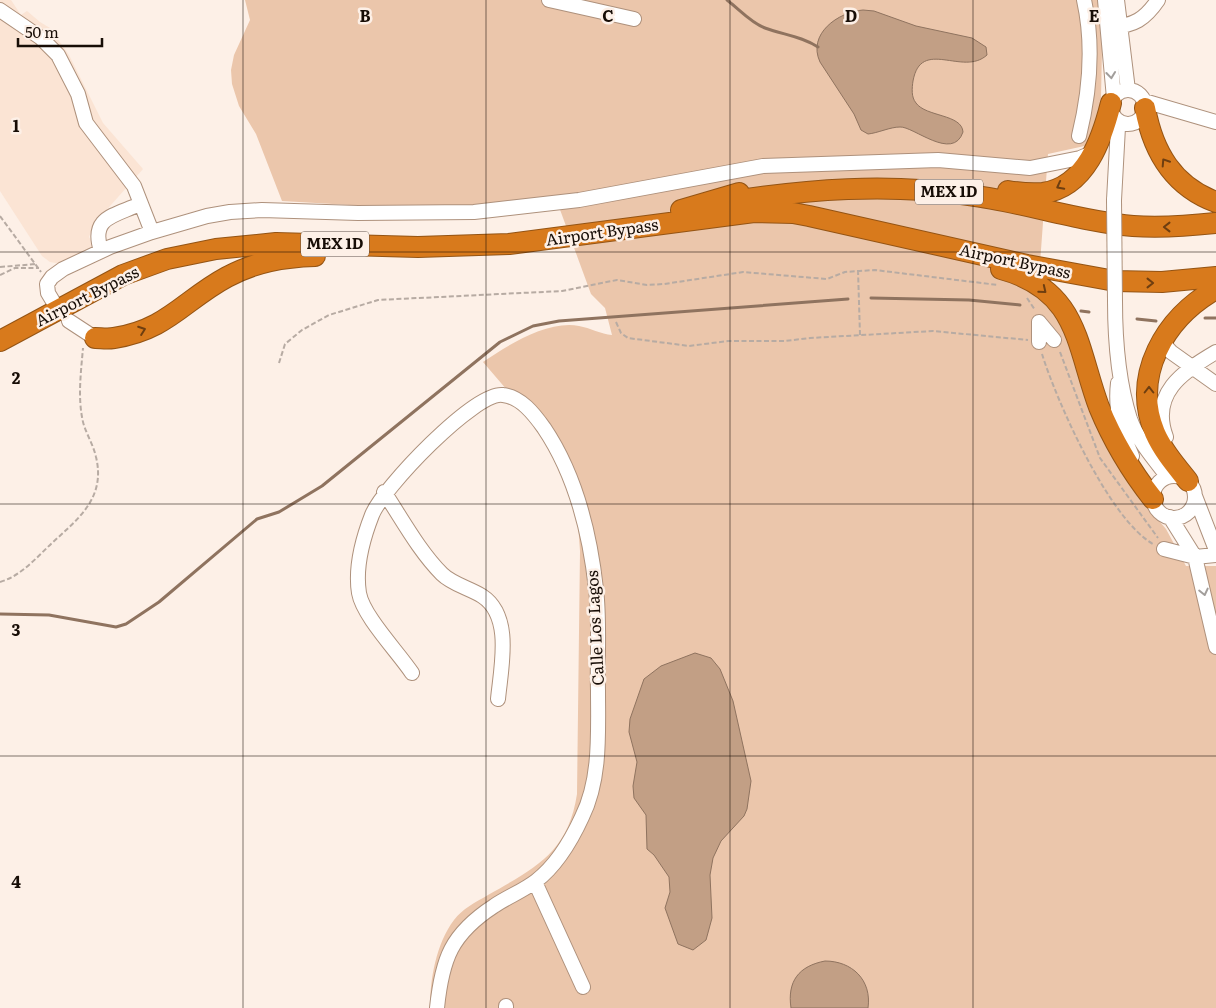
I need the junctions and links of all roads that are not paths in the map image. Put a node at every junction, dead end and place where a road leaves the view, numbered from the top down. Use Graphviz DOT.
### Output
graph roads {
  1 [pos="549,0"];
  2 [pos="1084,0"];
  3 [pos="1105,0"];
  4 [pos="1117,0"];
  5 [pos="1158,0"];
  6 [pos="0,10"];
  7 [pos="634,19"];
  8 [pos="1114,27"];
  9 [pos="1128,90"];
  10 [pos="1114,107"];
  11 [pos="1143,110"];
  12 [pos="1216,122"];
  13 [pos="1078,136"];
  14 [pos="1096,150"];
  15 [pos="1117,155"];
  16 [pos="1216,202"];
  17 [pos="140,204"];
  18 [pos="685,215"];
  19 [pos="1216,223"];
  20 [pos="152,232"];
  21 [pos="363,246"];
  22 [pos="100,251"];
  23 [pos="1216,277"];
  24 [pos="1216,289"];
  25 [pos="54,303"];
  26 [pos="69,321"];
  27 [pos="0,334"];
  28 [pos="93,337"];
  29 [pos="1054,340"];
  30 [pos="1161,340"];
  31 [pos="0,341"];
  32 [pos="1039,342"];
  33 [pos="1216,352"];
  34 [pos="1193,365"];
  35 [pos="1119,369"];
  36 [pos="1216,384"];
  37 [pos="1182,480"];
  38 [pos="384,492"];
  39 [pos="1154,494"];
  40 [pos="1170,517"];
  41 [pos="1164,548"];
  42 [pos="1216,550"];
  43 [pos="1216,555"];
  44 [pos="1195,557"];
  45 [pos="1215,639"];
  46 [pos="412,673"];
  47 [pos="498,699"];
  48 [pos="535,882"];
  49 [pos="583,987"];
  50 [pos="437,1008"];
  1 -- 7 [label="street"];
  2 -- 13 [label="street"];
  3 -- 8 [label="street"];
  4 -- 8 [label="street"];
  5 -- 8 [label="street"];
  6 -- 17 [label="street"];
  8 -- 9 [label="street"];
  8 -- 10 [label="street, one-way"];
  9 -- 10 [label="street"];
  9 -- 11 [label="street"];
  10 -- 11 [label="street"];
  10 -- 14 [label="highway"];
  10 -- 15 [label="street"];
  11 -- 12 [label="street"];
  11 -- 15 [label="street"];
  16 -- 11 [label="highway, one-way"];
  14 -- 18 [label="highway, one-way"];
  14 -- 20 [label="street"];
  15 -- 35 [label="street, bridge"];
  17 -- 20 [label="street"];
  17 -- 22 [label="street"];
  19 -- 18 [label="highway, Airport Bypass / MEX 1D, one-way"];
  18 -- 21 [label="highway, Airport Bypass / MEX 1D"];
  18 -- 23 [label="highway, Airport Bypass / MEX 1D, one-way"];
  18 -- 27 [label="highway, Airport Bypass / MEX 1D"];
  18 -- 39 [label="highway, one-way"];
  20 -- 22 [label="street"];
  28 -- 21 [label="highway, one-way"];
  21 -- 31 [label="highway, Airport Bypass / MEX 1D"];
  22 -- 25 [label="street"];
  24 -- 30 [label="highway"];
  26 -- 28 [label="street"];
  29 -- 32 [label="street"];
  30 -- 34 [label="street"];
  37 -- 30 [label="highway, one-way"];
  33 -- 34 [label="street"];
  34 -- 36 [label="street"];
  34 -- 37 [label="street"];
  35 -- 37 [label="street"];
  35 -- 39 [label="street"];
  37 -- 39 [label="street"];
  37 -- 40 [label="street"];
  37 -- 42 [label="street"];
  38 -- 46 [label="street, Calle Los Lagos"];
  38 -- 47 [label="street"];
  38 -- 48 [label="street, Calle Los Lagos"];
  39 -- 40 [label="street"];
  40 -- 44 [label="street"];
  41 -- 44 [label="street"];
  43 -- 44 [label="street"];
  44 -- 45 [label="street, one-way"];
  48 -- 49 [label="street"];
  48 -- 50 [label="street, Calle Los Lagos"];
}
